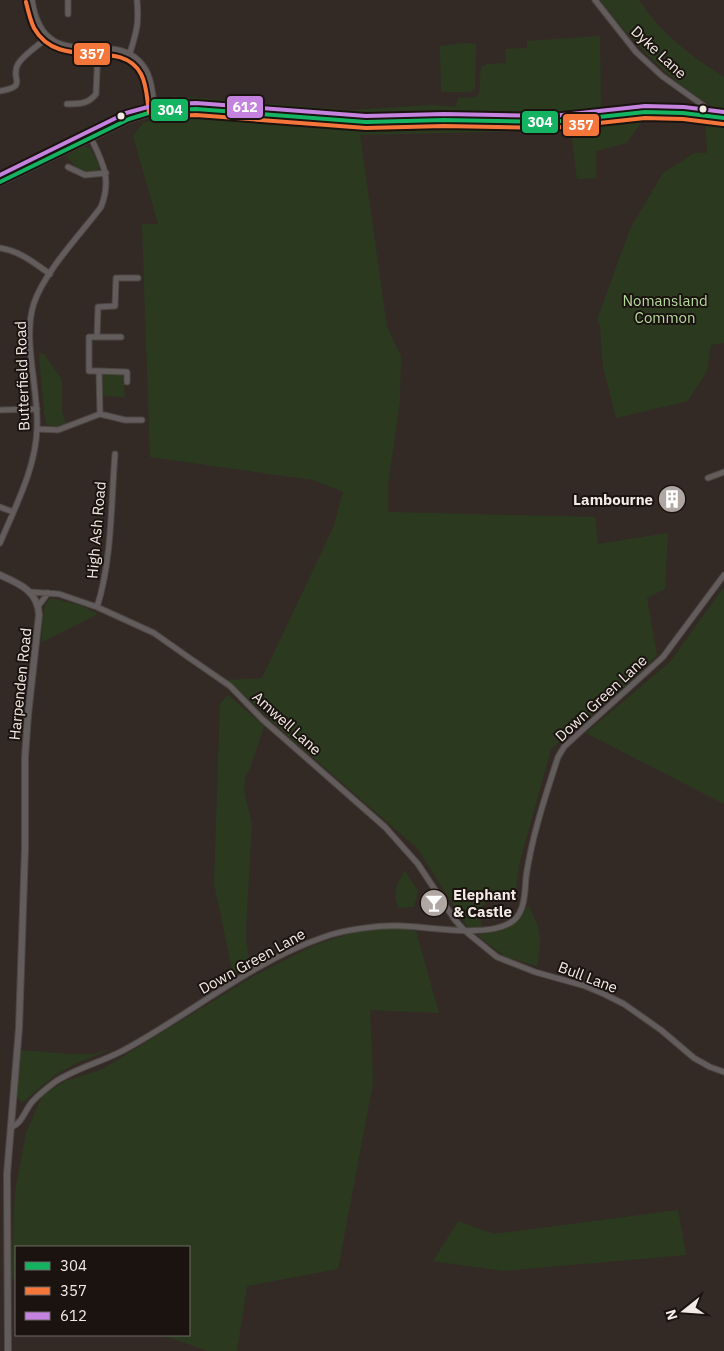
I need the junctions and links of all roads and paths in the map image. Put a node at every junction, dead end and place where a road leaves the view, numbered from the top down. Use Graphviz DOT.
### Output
graph roads {
  1 [pos="32,0"];
  2 [pos="68,0"];
  3 [pos="137,0"];
  4 [pos="595,0"];
  5 [pos="68,14"];
  6 [pos="48,37"];
  7 [pos="98,48"];
  8 [pos="130,53"];
  9 [pos="0,91"];
  10 [pos="67,104"];
  11 [pos="155,111"];
  12 [pos="710,117"];
  13 [pos="724,118"];
  14 [pos="91,138"];
  15 [pos="68,167"];
  16 [pos="106,173"];
  17 [pos="0,182"];
  18 [pos="0,248"];
  19 [pos="50,274"];
  20 [pos="138,278"];
  21 [pos="97,337"];
  22 [pos="121,337"];
  23 [pos="99,371"];
  24 [pos="127,382"];
  25 [pos="38,409"];
  26 [pos="0,410"];
  27 [pos="100,414"];
  28 [pos="142,420"];
  29 [pos="37,429"];
  30 [pos="115,454"];
  31 [pos="724,472"];
  32 [pos="708,478"];
  33 [pos="0,507"];
  34 [pos="13,512"];
  35 [pos="0,543"];
  36 [pos="0,575"];
  37 [pos="724,576"];
  38 [pos="30,592"];
  39 [pos="48,593"];
  40 [pos="39,606"];
  41 [pos="96,607"];
  42 [pos="464,930"];
  43 [pos="724,1072"];
  44 [pos="11,1127"];
  45 [pos="8,1351"];
  1 -- 6 [label="street"];
  2 -- 5 [label="street"];
  3 -- 8 [label="street"];
  4 -- 12 [label="street, Dyke Lane"];
  6 -- 7 [label="street"];
  6 -- 9 [label="street"];
  7 -- 8 [label="street"];
  7 -- 10 [label="street"];
  8 -- 11 [label="street"];
  11 -- 12 [label="main road"];
  11 -- 14 [label="main road"];
  12 -- 13 [label="main road"];
  14 -- 16 [label="street, Butterfield Road"];
  14 -- 17 [label="main road"];
  15 -- 16 [label="street"];
  16 -- 19 [label="street, Butterfield Road"];
  18 -- 19 [label="street"];
  19 -- 25 [label="street, Butterfield Road"];
  20 -- 21 [label="street"];
  21 -- 22 [label="street"];
  21 -- 23 [label="street"];
  23 -- 24 [label="street"];
  23 -- 27 [label="street"];
  25 -- 26 [label="street"];
  25 -- 29 [label="street, Butterfield Road"];
  27 -- 28 [label="street"];
  27 -- 29 [label="street"];
  29 -- 34 [label="street, Butterfield Road"];
  30 -- 41 [label="street, High Ash Road"];
  31 -- 32 [label="street"];
  33 -- 34 [label="street"];
  34 -- 35 [label="street, Butterfield Road"];
  36 -- 38 [label="street"];
  37 -- 42 [label="street, Down Green Lane"];
  38 -- 39 [label="street, Amwell Lane"];
  38 -- 40 [label="street"];
  39 -- 40 [label="street"];
  39 -- 41 [label="street, Amwell Lane"];
  40 -- 44 [label="street, Harpenden Road"];
  41 -- 42 [label="street, Amwell Lane"];
  42 -- 43 [label="street, Bull Lane"];
  42 -- 44 [label="street, Down Green Lane"];
  44 -- 45 [label="street, Harpenden Road"];
}
